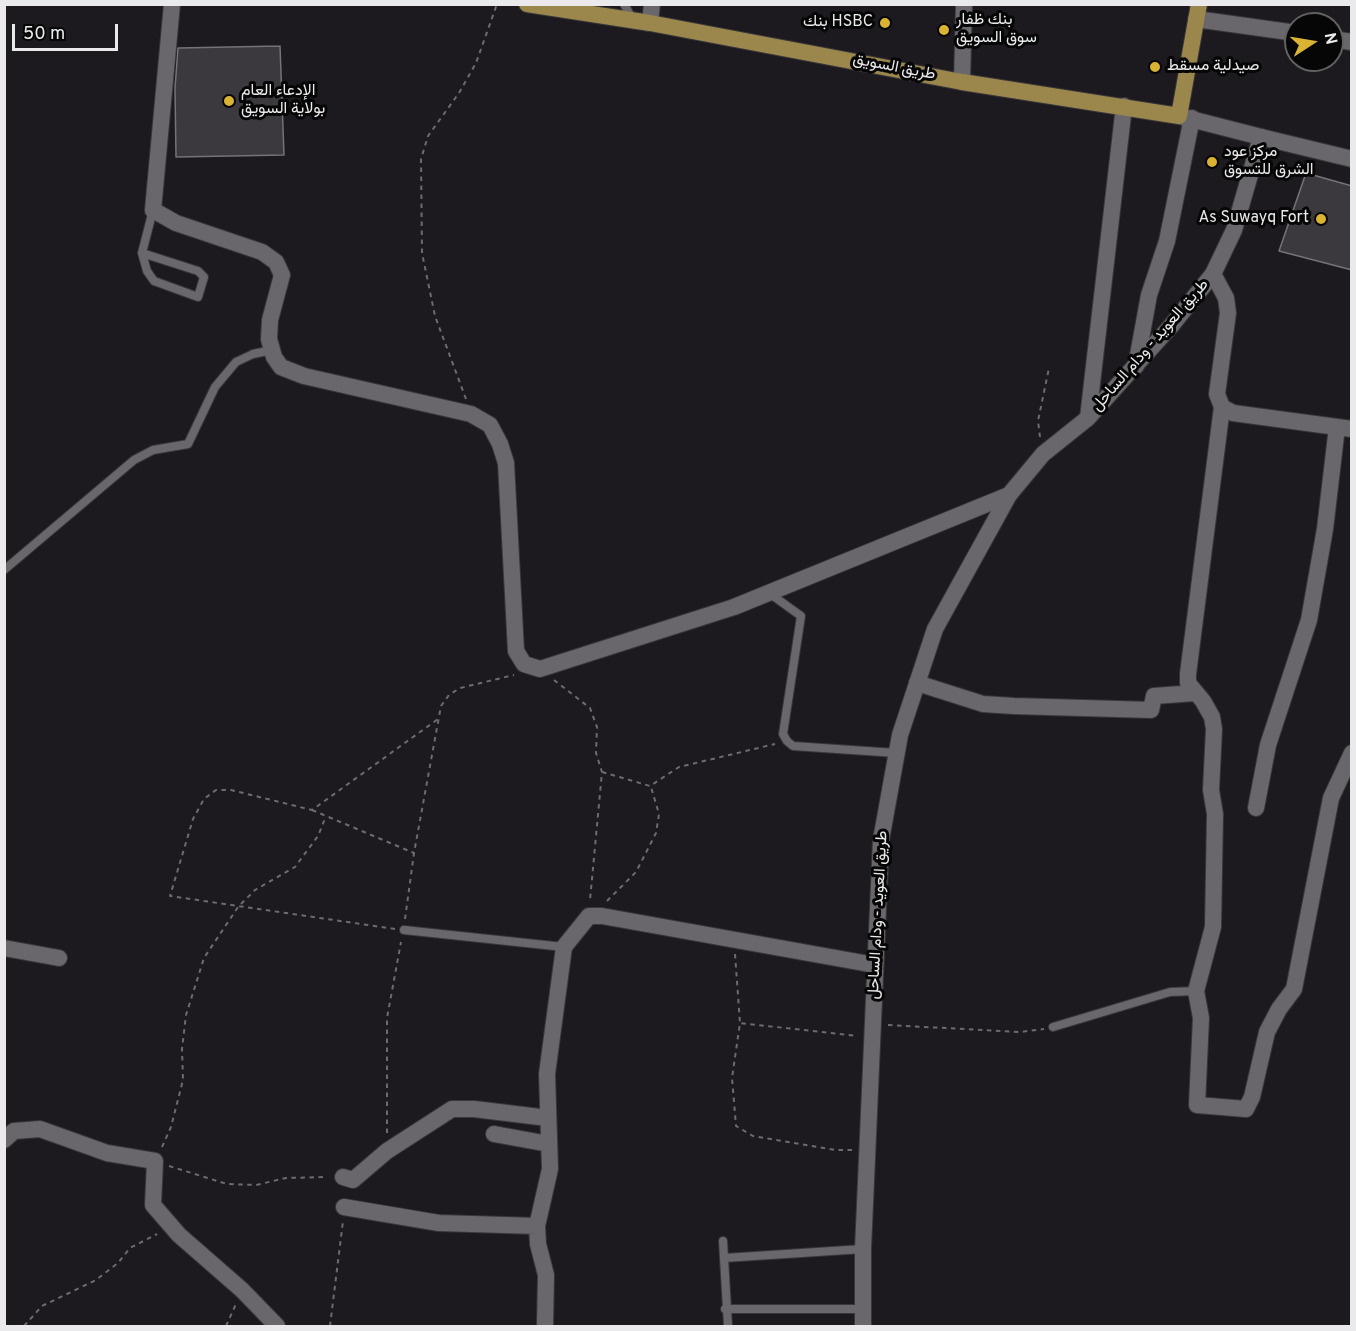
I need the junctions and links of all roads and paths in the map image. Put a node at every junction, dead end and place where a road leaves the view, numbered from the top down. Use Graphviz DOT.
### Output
graph roads {
  1 [pos="172,4"];
  2 [pos="497,4"];
  3 [pos="527,4"];
  4 [pos="624,4"];
  5 [pos="652,4"];
  6 [pos="964,4"];
  7 [pos="613,11"];
  8 [pos="1198,12"];
  9 [pos="633,21"];
  10 [pos="650,23"];
  11 [pos="1284,30"];
  12 [pos="962,82"];
  13 [pos="1124,106"];
  14 [pos="1186,117"];
  15 [pos="1261,137"];
  16 [pos="1352,159"];
  17 [pos="153,210"];
  18 [pos="142,253"];
  19 [pos="1213,274"];
  20 [pos="272,350"];
  21 [pos="1136,366"];
  22 [pos="1050,368"];
  23 [pos="1222,407"];
  24 [pos="471,414"];
  25 [pos="1088,418"];
  26 [pos="1344,428"];
  27 [pos="1043,454"];
  28 [pos="1009,495"];
  29 [pos="4,570"];
  30 [pos="768,593"];
  31 [pos="540,669"];
  32 [pos="917,683"];
  33 [pos="1195,693"];
  34 [pos="438,719"];
  35 [pos="786,741"];
  36 [pos="897,753"];
  37 [pos="1352,753"];
  38 [pos="602,772"];
  39 [pos="650,786"];
  40 [pos="1256,808"];
  41 [pos="312,810"];
  42 [pos="326,816"];
  43 [pos="414,853"];
  44 [pos="238,907"];
  45 [pos="589,916"];
  46 [pos="404,930"];
  47 [pos="734,939"];
  48 [pos="564,947"];
  49 [pos="4,948"];
  50 [pos="59,958"];
  51 [pos="875,965"];
  52 [pos="1197,991"];
  53 [pos="740,1023"];
  54 [pos="1053,1027"];
  55 [pos="873,1031"];
  56 [pos="548,1118"];
  57 [pos="494,1134"];
  58 [pos="4,1140"];
  59 [pos="549,1144"];
  60 [pos="867,1149"];
  61 [pos="387,1151"];
  62 [pos="155,1161"];
  63 [pos="343,1177"];
  64 [pos="344,1206"];
  65 [pos="537,1226"];
  66 [pos="179,1235"];
  67 [pos="723,1241"];
  68 [pos="863,1249"];
  69 [pos="724,1258"];
  70 [pos="242,1290"];
  71 [pos="725,1309"];
  72 [pos="863,1309"];
  73 [pos="24,1326"];
  74 [pos="226,1326"];
  75 [pos="277,1326"];
  76 [pos="330,1326"];
  77 [pos="545,1326"];
  78 [pos="728,1326"];
  79 [pos="863,1326"];
  1 -- 17 [label="street"];
  2 -- 24 [label="path"];
  3 -- 7 [label="main road, طريق السويق"];
  4 -- 9 [label="lane"];
  5 -- 10 [label="street"];
  6 -- 12 [label="street"];
  7 -- 9 [label="main road, طريق السويق"];
  8 -- 11 [label="street"];
  8 -- 14 [label="main road"];
  9 -- 10 [label="main road, طريق السويق"];
  10 -- 12 [label="main road, طريق السويق"];
  12 -- 13 [label="main road, طريق السويق"];
  13 -- 14 [label="main road, طريق السويق"];
  13 -- 25 [label="street, طريق العويد - ودام الساحل"];
  14 -- 15 [label="street, طريق السويق"];
  14 -- 21 [label="street"];
  15 -- 16 [label="street, طريق السويق"];
  15 -- 19 [label="street, طريق العويد - ودام الساحل"];
  17 -- 18 [label="lane"];
  17 -- 20 [label="street"];
  18 -- 18 [label="lane"];
  19 -- 21 [label="street, طريق العويد - ودام الساحل"];
  19 -- 23 [label="street"];
  20 -- 24 [label="street"];
  20 -- 29 [label="lane"];
  21 -- 25 [label="street, طريق العويد - ودام الساحل"];
  22 -- 27 [label="path"];
  23 -- 26 [label="street"];
  23 -- 33 [label="street"];
  24 -- 31 [label="street"];
  25 -- 27 [label="street, طريق العويد - ودام الساحل"];
  26 -- 40 [label="street"];
  27 -- 28 [label="street, طريق العويد - ودام الساحل"];
  28 -- 30 [label="street"];
  28 -- 32 [label="street, طريق العويد - ودام الساحل"];
  30 -- 31 [label="street"];
  30 -- 35 [label="lane"];
  31 -- 34 [label="path"];
  31 -- 38 [label="path"];
  32 -- 33 [label="street"];
  32 -- 36 [label="street, طريق العويد - ودام الساحل"];
  33 -- 52 [label="street"];
  34 -- 41 [label="path"];
  34 -- 43 [label="path"];
  35 -- 36 [label="lane"];
  35 -- 39 [label="path"];
  36 -- 51 [label="street, طريق العويد - ودام الساحل"];
  37 -- 52 [label="street"];
  38 -- 39 [label="path"];
  38 -- 45 [label="path"];
  39 -- 45 [label="path"];
  41 -- 42 [label="path"];
  41 -- 44 [label="path"];
  42 -- 43 [label="path"];
  42 -- 44 [label="path"];
  43 -- 46 [label="path"];
  44 -- 46 [label="path"];
  44 -- 62 [label="path"];
  45 -- 47 [label="street"];
  45 -- 48 [label="street"];
  46 -- 48 [label="lane"];
  46 -- 61 [label="path"];
  47 -- 51 [label="street"];
  47 -- 53 [label="path"];
  48 -- 56 [label="street"];
  49 -- 50 [label="street"];
  51 -- 55 [label="street, طريق العويد - ودام الساحل"];
  52 -- 54 [label="lane"];
  53 -- 55 [label="path"];
  53 -- 60 [label="path"];
  54 -- 55 [label="path"];
  55 -- 60 [label="street, طريق العويد - ودام الساحل"];
  56 -- 59 [label="street"];
  56 -- 61 [label="street"];
  57 -- 59 [label="street"];
  58 -- 62 [label="street"];
  59 -- 65 [label="street"];
  60 -- 68 [label="street, طريق العويد - ودام الساحل"];
  61 -- 63 [label="street"];
  62 -- 63 [label="path"];
  62 -- 66 [label="street"];
  64 -- 65 [label="street"];
  64 -- 76 [label="path"];
  65 -- 77 [label="street"];
  66 -- 70 [label="street"];
  66 -- 73 [label="path"];
  67 -- 69 [label="lane"];
  68 -- 69 [label="lane"];
  68 -- 72 [label="street, طريق العويد - ودام الساحل"];
  69 -- 71 [label="lane"];
  70 -- 74 [label="path"];
  70 -- 75 [label="street"];
  71 -- 72 [label="lane"];
  71 -- 78 [label="lane"];
  72 -- 79 [label="street, طريق العويد - ودام الساحل"];
}
